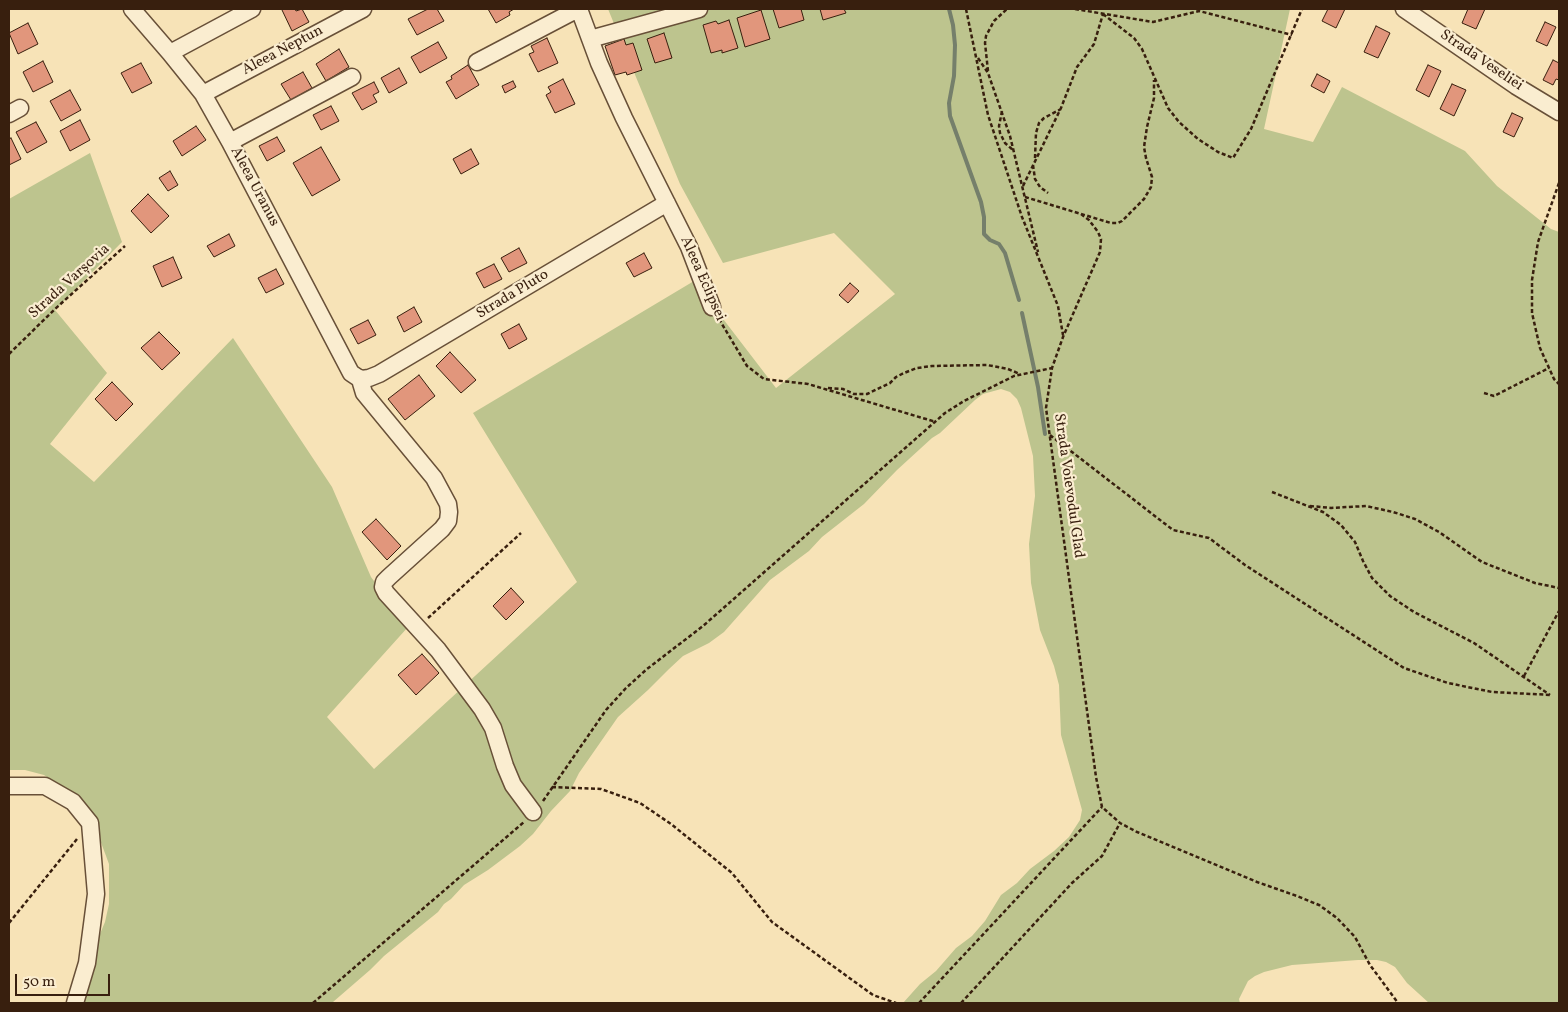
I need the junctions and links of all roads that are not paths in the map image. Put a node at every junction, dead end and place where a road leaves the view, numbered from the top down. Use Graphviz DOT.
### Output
graph roads {
  1 [pos="132,9"];
  2 [pos="252,9"];
  3 [pos="363,9"];
  4 [pos="579,9"];
  5 [pos="699,9"];
  6 [pos="1404,9"];
  7 [pos="590,39"];
  8 [pos="170,53"];
  9 [pos="477,62"];
  10 [pos="352,77"];
  11 [pos="203,94"];
  12 [pos="1559,112"];
  13 [pos="230,142"];
  14 [pos="666,203"];
  15 [pos="712,307"];
  16 [pos="360,378"];
  17 [pos="9,786"];
  18 [pos="533,812"];
  19 [pos="75,1003"];
  1 -- 8 [label="street, Aleea Uranus"];
  2 -- 8 [label="street"];
  3 -- 11 [label="street, Aleea Neptun"];
  4 -- 7 [label="street, Aleea Eclipsei"];
  4 -- 9 [label="street"];
  5 -- 7 [label="street"];
  6 -- 12 [label="street, Strada Veseliei"];
  7 -- 14 [label="street, Aleea Eclipsei"];
  8 -- 11 [label="street, Aleea Uranus"];
  10 -- 13 [label="street"];
  11 -- 13 [label="street, Aleea Uranus"];
  13 -- 16 [label="street, Aleea Uranus"];
  14 -- 15 [label="street, Aleea Eclipsei"];
  14 -- 16 [label="street, Strada Pluto"];
  16 -- 18 [label="street, Aleea Uranus"];
  17 -- 19 [label="street"];
}
